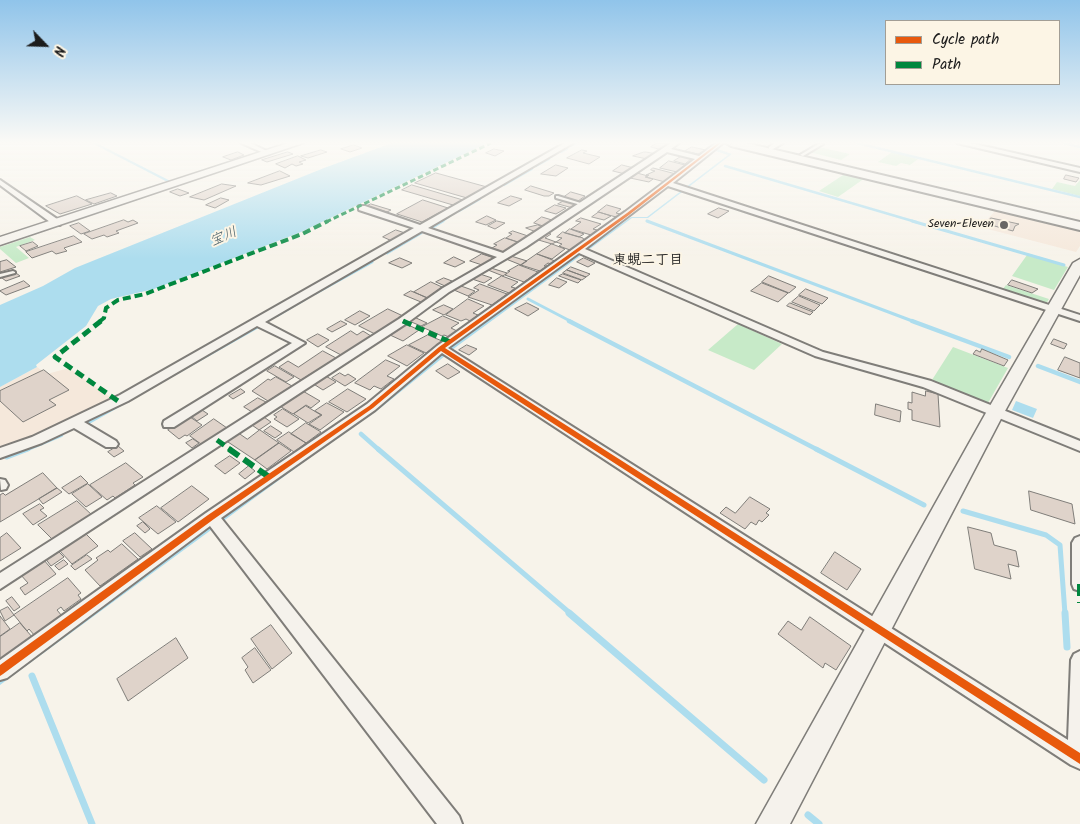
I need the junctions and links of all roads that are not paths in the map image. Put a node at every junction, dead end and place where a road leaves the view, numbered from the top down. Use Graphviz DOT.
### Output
graph roads {
  1 [pos="181,181"];
  2 [pos="503,181"];
  3 [pos="617,181"];
  4 [pos="671,181"];
  5 [pos="890,181"];
  6 [pos="913,181"];
  7 [pos="0,182"];
  8 [pos="668,184"];
  9 [pos="557,197"];
  10 [pos="582,204"];
  11 [pos="362,208"];
  12 [pos="1080,221"];
  13 [pos="57,222"];
  14 [pos="1080,226"];
  15 [pos="422,228"];
  16 [pos="0,241"];
  17 [pos="582,251"];
  18 [pos="504,256"];
  19 [pos="1080,263"];
  20 [pos="13,272"];
  21 [pos="0,276"];
  22 [pos="1053,310"];
  23 [pos="1080,318"];
  24 [pos="256,322"];
  25 [pos="444,351"];
  26 [pos="996,411"];
  27 [pos="74,422"];
  28 [pos="169,424"];
  29 [pos="110,444"];
  30 [pos="1080,446"];
  31 [pos="0,452"];
  32 [pos="214,521"];
  33 [pos="1080,543"];
  34 [pos="0,582"];
  35 [pos="1080,584"];
  36 [pos="878,629"];
  37 [pos="1080,660"];
  38 [pos="0,671"];
  39 [pos="1079,759"];
  40 [pos="451,824"];
  41 [pos="772,824"];
  1 -- 13 [label="street"];
  2 -- 15 [label="street"];
  3 -- 10 [label="street"];
  4 -- 8 [label="street"];
  5 -- 14 [label="main road"];
  6 -- 12 [label="main road"];
  7 -- 13 [label="street"];
  8 -- 17 [label="street"];
  8 -- 22 [label="street"];
  9 -- 10 [label="lane"];
  10 -- 18 [label="street"];
  11 -- 15 [label="street"];
  13 -- 16 [label="street"];
  15 -- 18 [label="street"];
  15 -- 24 [label="street"];
  17 -- 25 [label="street"];
  17 -- 26 [label="street"];
  18 -- 34 [label="street"];
  19 -- 22 [label="street"];
  20 -- 21 [label="lane"];
  22 -- 23 [label="street"];
  22 -- 26 [label="street"];
  24 -- 27 [label="street"];
  24 -- 28 [label="street"];
  25 -- 32 [label="street"];
  25 -- 36 [label="street"];
  26 -- 30 [label="street"];
  26 -- 36 [label="street"];
  27 -- 29 [label="street"];
  27 -- 31 [label="street"];
  32 -- 38 [label="street"];
  32 -- 40 [label="street"];
  33 -- 35 [label="street"];
  36 -- 39 [label="street"];
  36 -- 41 [label="street"];
  37 -- 39 [label="street"];
}
